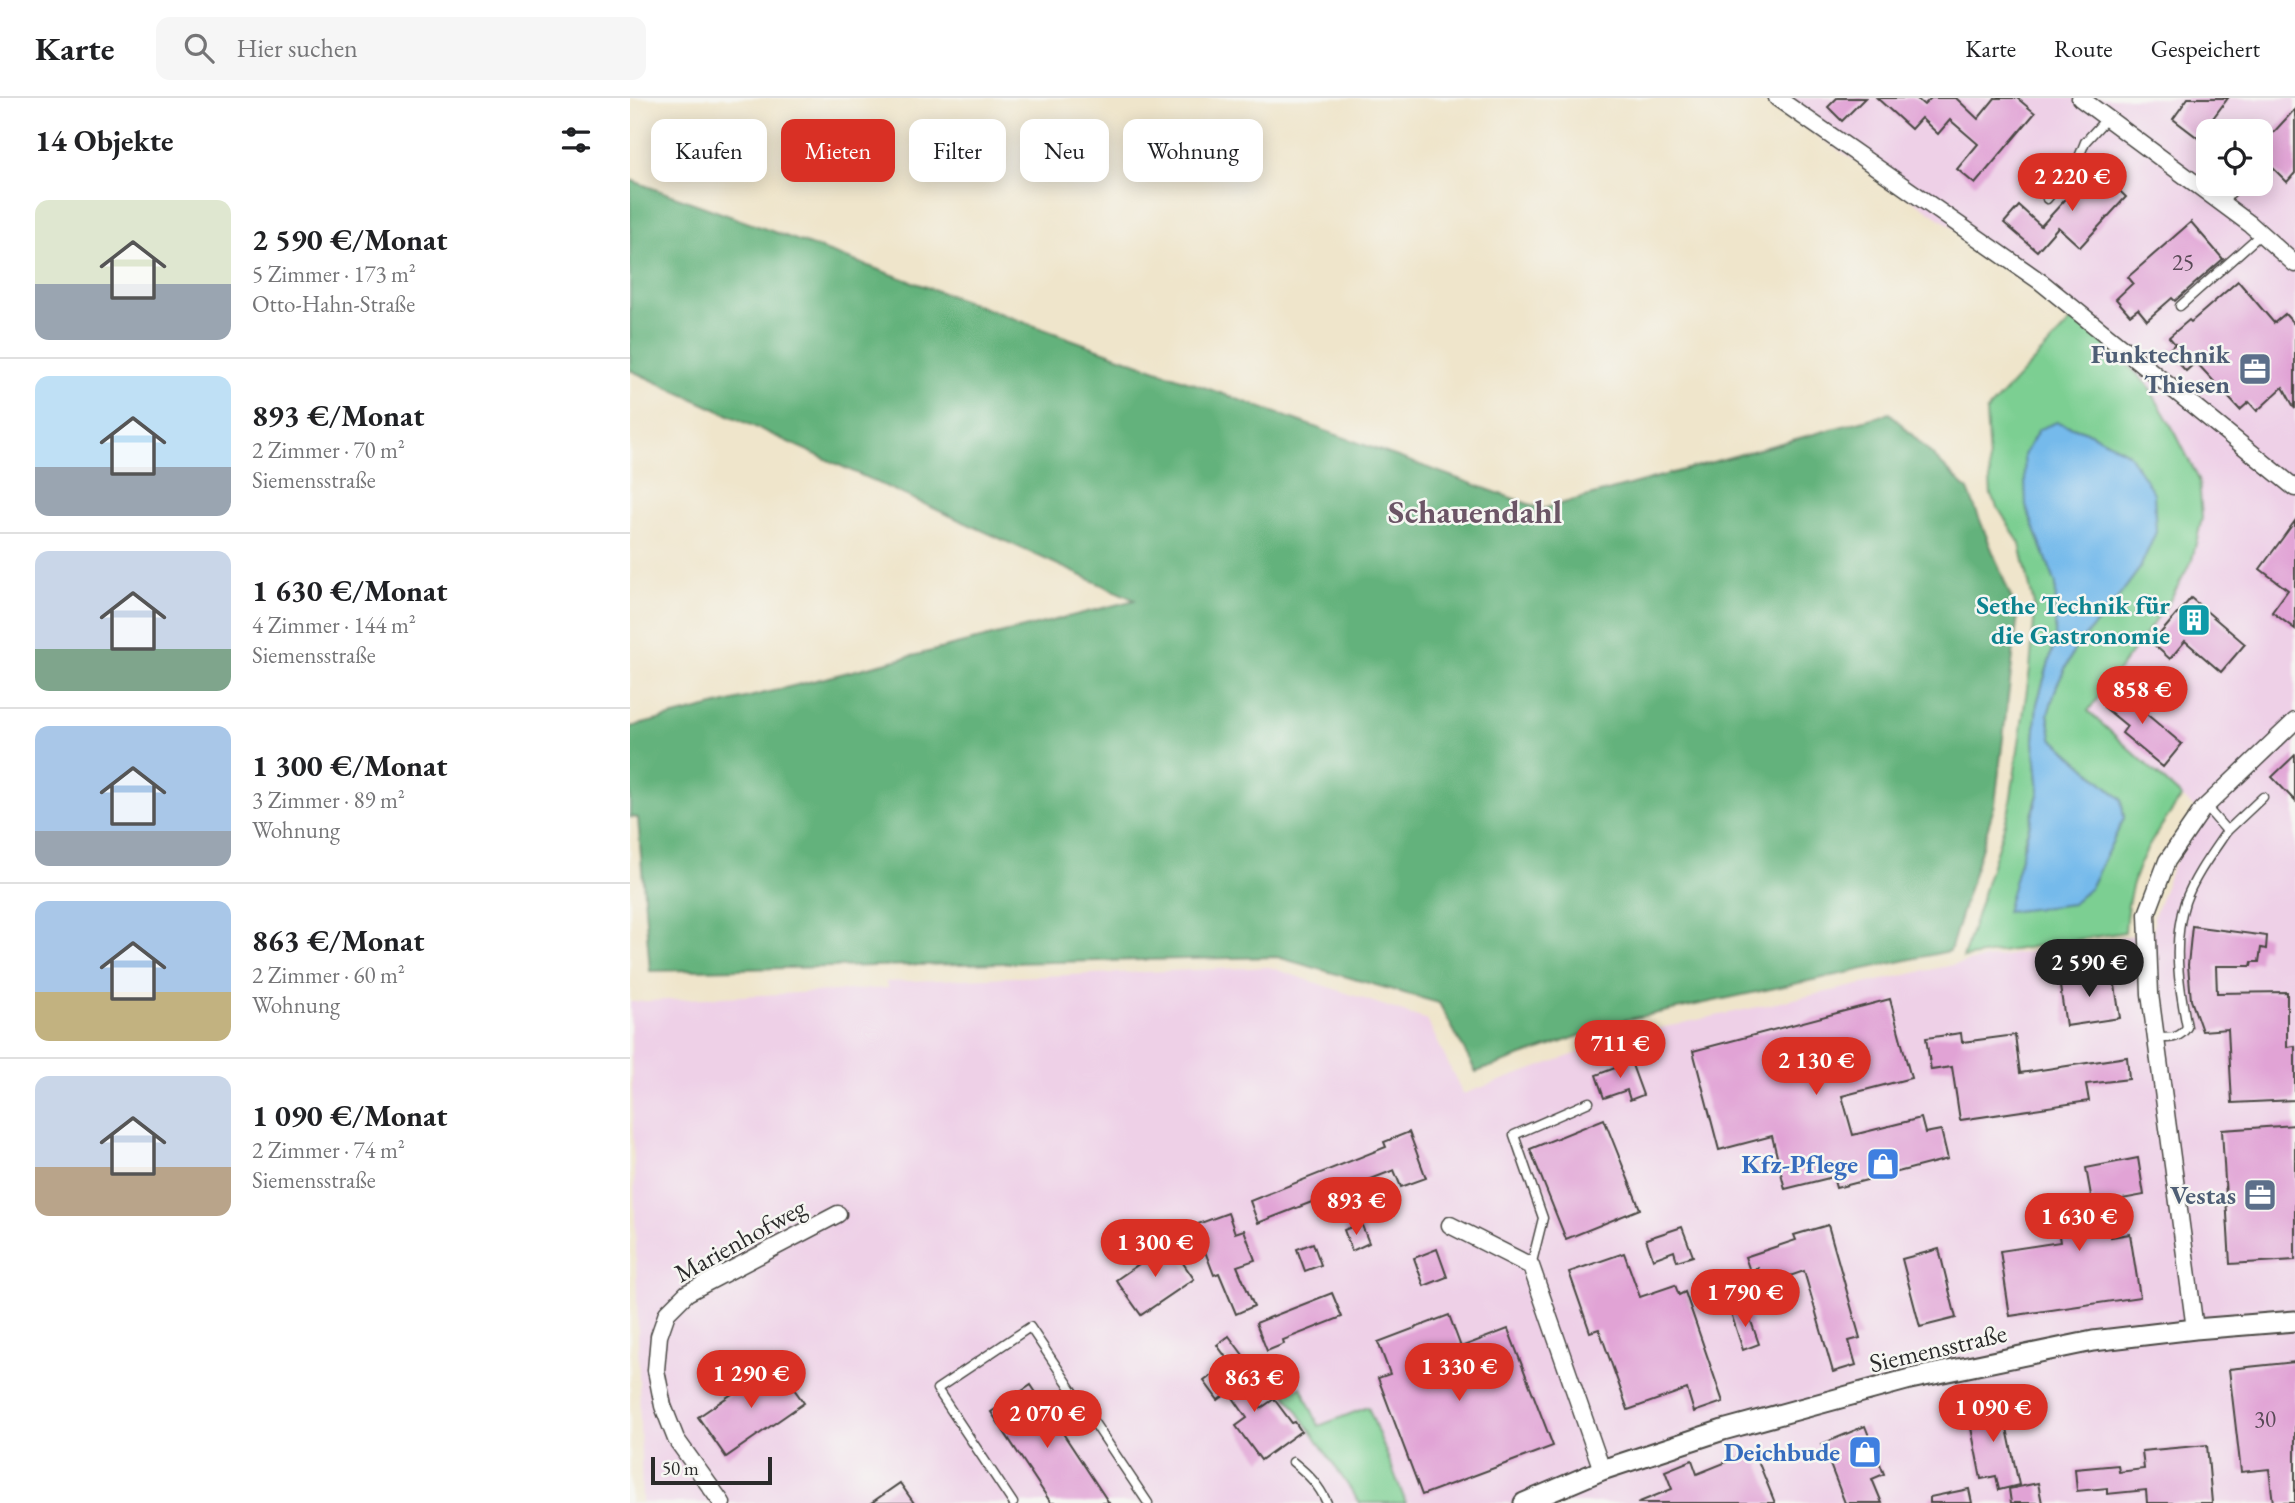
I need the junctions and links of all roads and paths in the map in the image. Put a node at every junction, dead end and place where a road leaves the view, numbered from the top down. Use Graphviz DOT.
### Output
graph roads {
  1 [pos="1777,98"];
  2 [pos="2080,98"];
  3 [pos="2107,118"];
  4 [pos="2228,196"];
  5 [pos="2047,199"];
  6 [pos="2222,203"];
  7 [pos="2261,234"];
  8 [pos="2295,264"];
  9 [pos="2180,306"];
  10 [pos="2295,488"];
  11 [pos="2295,721"];
  12 [pos="2263,797"];
  13 [pos="2206,807"];
  14 [pos="2227,831"];
  15 [pos="2157,1038"];
  16 [pos="1589,1102"];
  17 [pos="838,1214"];
  18 [pos="1450,1225"];
  19 [pos="1531,1266"];
  20 [pos="2295,1321"];
  21 [pos="2195,1329"];
  22 [pos="1293,1462"];
  23 [pos="1602,1470"];
  24 [pos="722,1503"];
  25 [pos="1013,1503"];
  26 [pos="1148,1503"];
  27 [pos="1327,1503"];
  28 [pos="1524,1503"];
  1 -- 10 [label="street"];
  2 -- 3 [label="street"];
  3 -- 5 [label="lane"];
  3 -- 6 [label="street"];
  4 -- 6 [label="lane"];
  6 -- 7 [label="street"];
  7 -- 8 [label="street"];
  7 -- 9 [label="lane"];
  11 -- 13 [label="street"];
  12 -- 14 [label="lane"];
  13 -- 14 [label="lane"];
  13 -- 15 [label="street"];
  14 -- 15 [label="lane"];
  15 -- 21 [label="street"];
  16 -- 19 [label="lane"];
  17 -- 24 [label="street, Marienhofweg"];
  18 -- 19 [label="street"];
  19 -- 23 [label="street"];
  20 -- 21 [label="street, Siemensstraße"];
  21 -- 23 [label="street, Siemensstraße"];
  22 -- 27 [label="lane"];
  23 -- 28 [label="street, Siemensstraße"];
  25 -- 26 [label="lane"];
}
